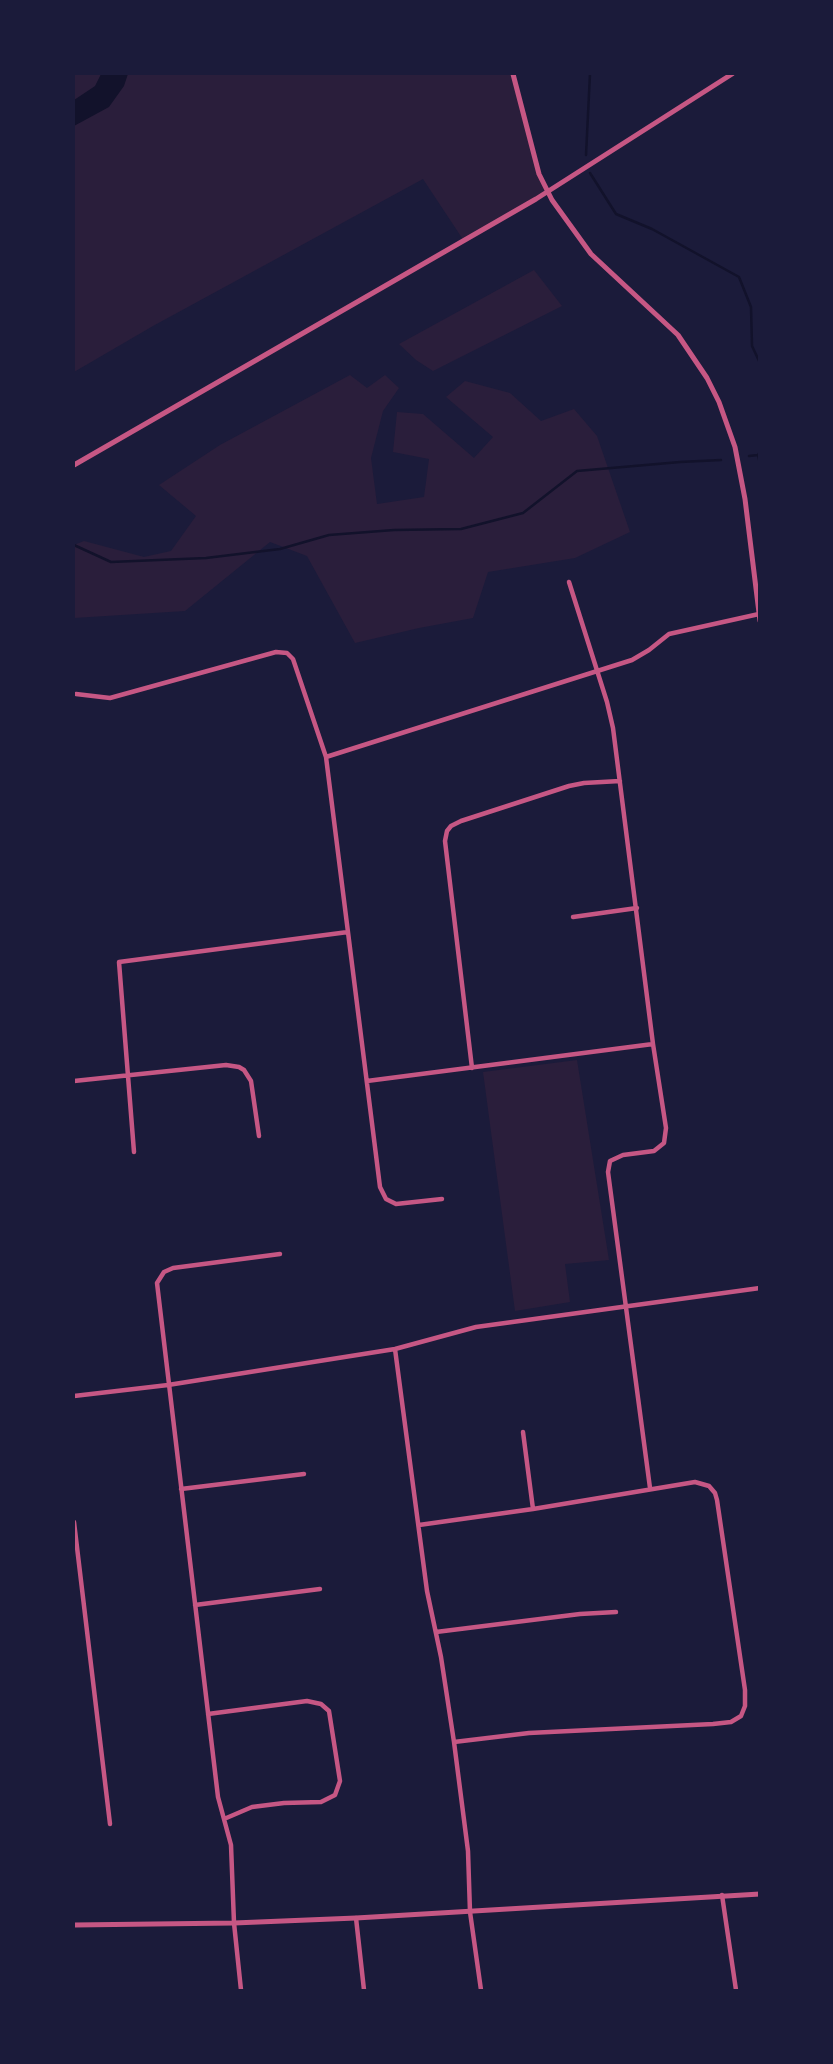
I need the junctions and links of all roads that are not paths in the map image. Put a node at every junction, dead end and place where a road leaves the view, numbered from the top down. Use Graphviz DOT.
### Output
graph roads {
  1 [pos="513,74"];
  2 [pos="732,74"];
  3 [pos="547,191"];
  4 [pos="74,465"];
  5 [pos="569,582"];
  6 [pos="759,614"];
  7 [pos="760,621"];
  8 [pos="596,671"];
  9 [pos="76,694"];
  10 [pos="326,757"];
  11 [pos="620,781"];
  12 [pos="637,908"];
  13 [pos="573,917"];
  14 [pos="348,932"];
  15 [pos="653,1044"];
  16 [pos="472,1068"];
  17 [pos="128,1076"];
  18 [pos="74,1081"];
  19 [pos="367,1081"];
  20 [pos="259,1136"];
  21 [pos="134,1152"];
  22 [pos="442,1199"];
  23 [pos="280,1254"];
  24 [pos="760,1287"];
  25 [pos="625,1305"];
  26 [pos="395,1349"];
  27 [pos="168,1385"];
  28 [pos="74,1396"];
  29 [pos="523,1432"];
  30 [pos="304,1474"];
  31 [pos="650,1488"];
  32 [pos="181,1489"];
  33 [pos="533,1509"];
  34 [pos="74,1521"];
  35 [pos="419,1525"];
  36 [pos="82,1588"];
  37 [pos="320,1589"];
  38 [pos="74,1590"];
  39 [pos="195,1605"];
  40 [pos="616,1612"];
  41 [pos="436,1632"];
  42 [pos="208,1714"];
  43 [pos="454,1742"];
  44 [pos="224,1819"];
  45 [pos="110,1824"];
  46 [pos="760,1894"];
  47 [pos="722,1895"];
  48 [pos="470,1912"];
  49 [pos="356,1918"];
  50 [pos="234,1923"];
  51 [pos="74,1925"];
  52 [pos="241,1990"];
  53 [pos="365,1990"];
  54 [pos="481,1990"];
  55 [pos="736,1990"];
  1 -- 3 [label="street"];
  2 -- 3 [label="street"];
  3 -- 4 [label="street"];
  3 -- 6 [label="street"];
  5 -- 8 [label="street"];
  6 -- 7 [label="street"];
  6 -- 8 [label="street"];
  8 -- 10 [label="street"];
  8 -- 11 [label="street"];
  9 -- 10 [label="street"];
  10 -- 14 [label="street"];
  11 -- 12 [label="street"];
  11 -- 16 [label="street"];
  12 -- 13 [label="street"];
  12 -- 15 [label="street"];
  14 -- 17 [label="street"];
  14 -- 19 [label="street"];
  15 -- 16 [label="street"];
  15 -- 25 [label="street"];
  16 -- 19 [label="street"];
  17 -- 18 [label="street"];
  17 -- 20 [label="street"];
  17 -- 21 [label="street"];
  19 -- 22 [label="street"];
  23 -- 27 [label="street"];
  24 -- 25 [label="street"];
  25 -- 26 [label="street"];
  25 -- 31 [label="street"];
  26 -- 27 [label="street"];
  26 -- 35 [label="street"];
  27 -- 28 [label="street"];
  27 -- 32 [label="street"];
  29 -- 33 [label="street"];
  30 -- 32 [label="street"];
  31 -- 33 [label="street"];
  31 -- 43 [label="street"];
  32 -- 39 [label="street"];
  33 -- 35 [label="street"];
  34 -- 36 [label="street"];
  35 -- 41 [label="street"];
  36 -- 38 [label="street"];
  36 -- 45 [label="street"];
  37 -- 39 [label="street"];
  39 -- 42 [label="street"];
  40 -- 41 [label="street"];
  41 -- 43 [label="street"];
  42 -- 44 [label="street"];
  42 -- 44 [label="street"];
  43 -- 48 [label="street"];
  44 -- 50 [label="street"];
  46 -- 47 [label="street"];
  47 -- 48 [label="street"];
  47 -- 55 [label="street"];
  48 -- 49 [label="street"];
  48 -- 54 [label="street"];
  49 -- 50 [label="street"];
  49 -- 53 [label="street"];
  50 -- 51 [label="street"];
  50 -- 52 [label="street"];
}
